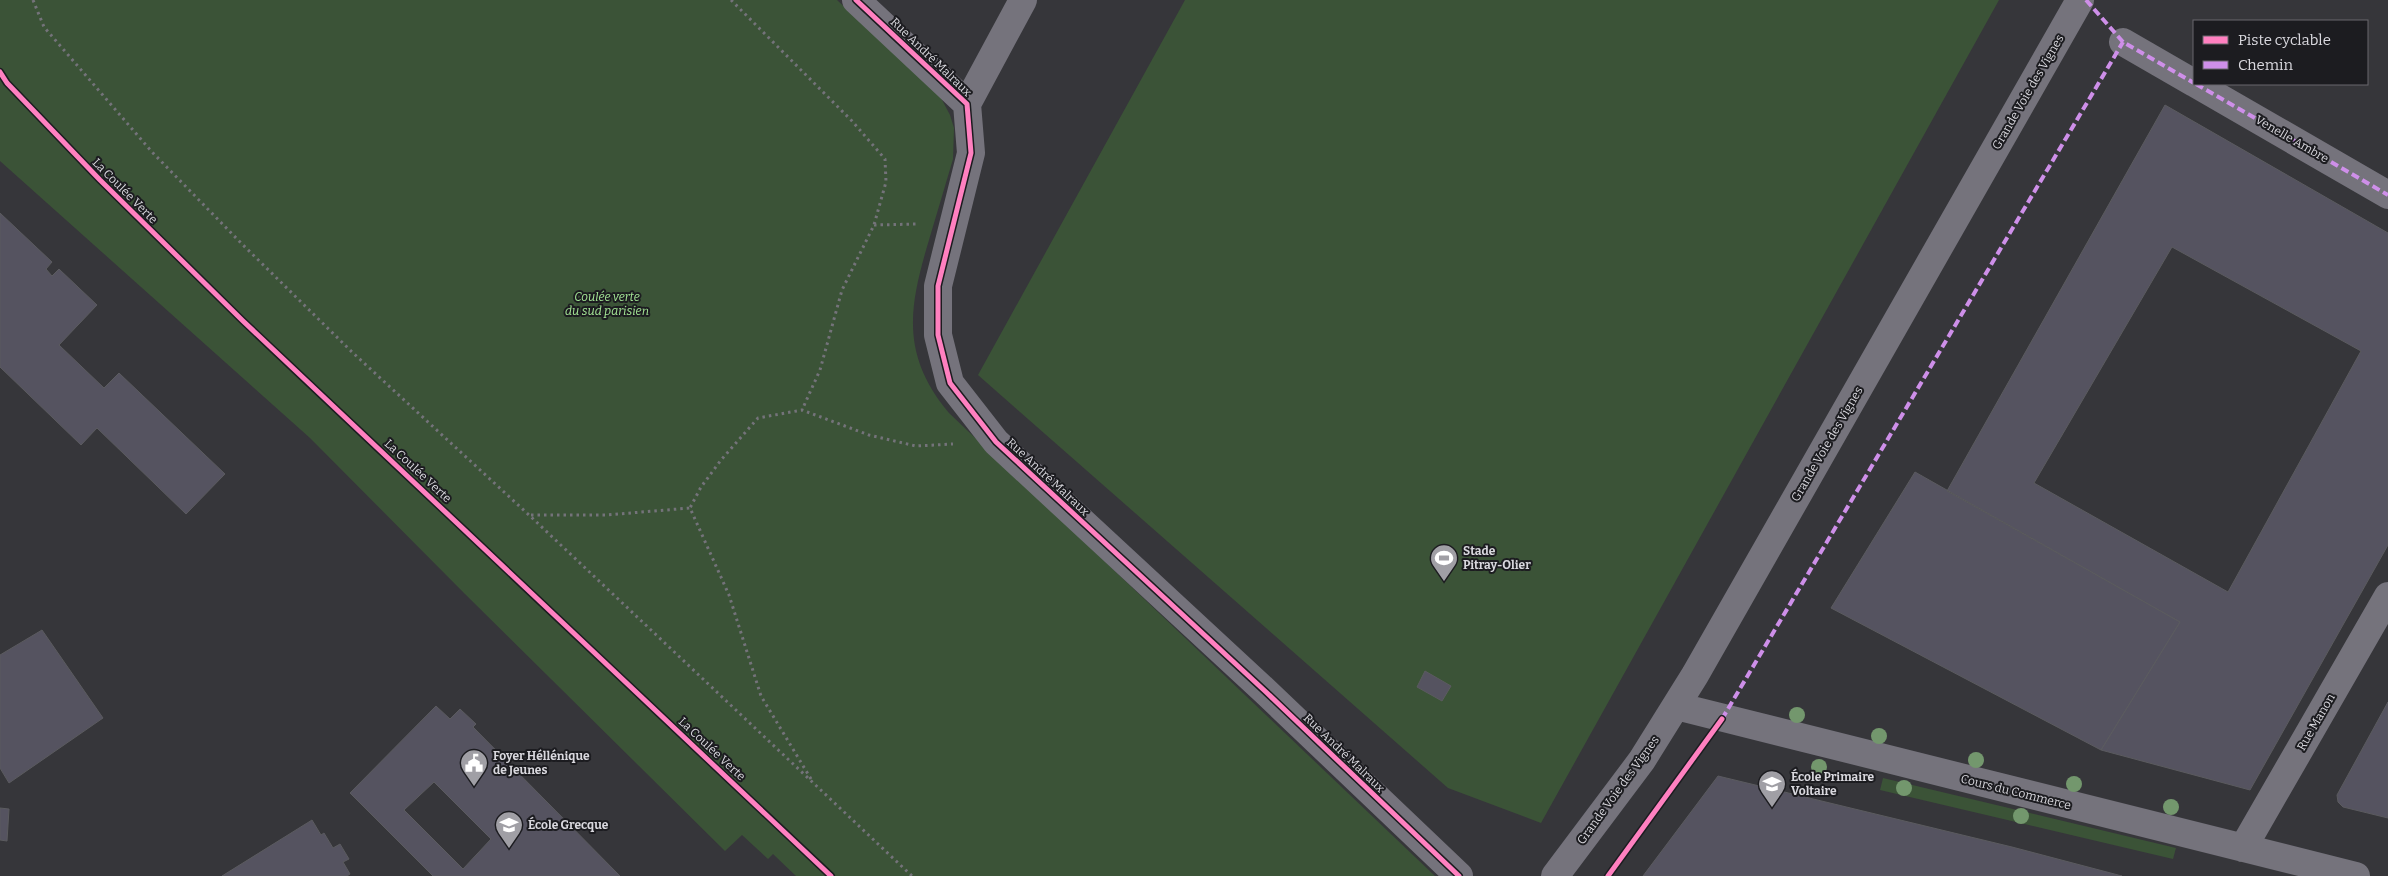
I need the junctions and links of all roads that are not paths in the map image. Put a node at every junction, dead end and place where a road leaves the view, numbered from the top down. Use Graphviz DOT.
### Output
graph roads {
  1 [pos="856,0"];
  2 [pos="1024,0"];
  3 [pos="2080,0"];
  4 [pos="2123,42"];
  5 [pos="2193,82"];
  6 [pos="2198,85"];
  7 [pos="967,104"];
  8 [pos="2388,195"];
  9 [pos="2388,596"];
  10 [pos="1676,706"];
  11 [pos="2243,848"];
  12 [pos="1459,876"];
  13 [pos="1555,876"];
  14 [pos="2356,876"];
  1 -- 7 [label="street, Rue André Malraux"];
  2 -- 7 [label="street"];
  3 -- 10 [label="street, Grande Voie des Vignes"];
  4 -- 5 [label="street, Venelle Ambre"];
  6 -- 8 [label="street, Venelle Ambre"];
  7 -- 12 [label="street, Rue André Malraux"];
  9 -- 11 [label="street, Rue Manon"];
  10 -- 11 [label="street, Cours du Commerce"];
  10 -- 13 [label="street, Grande Voie des Vignes"];
  11 -- 14 [label="street, Cours du Commerce"];
}
